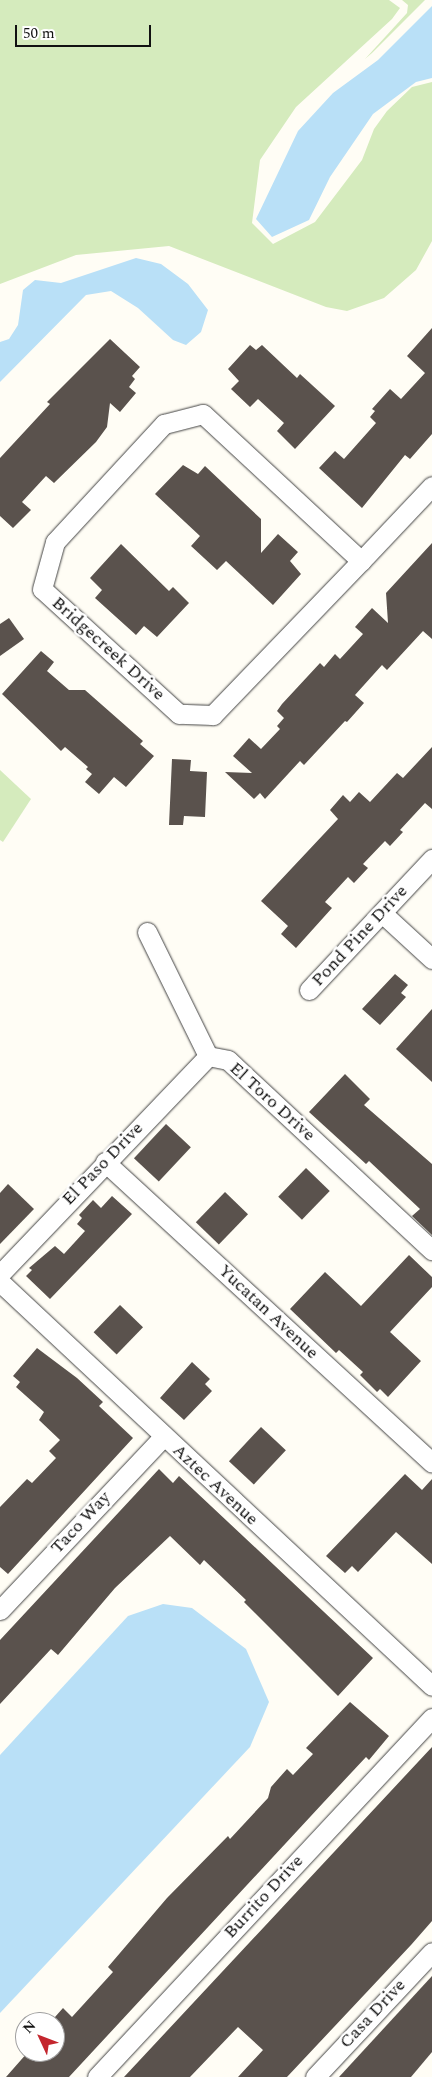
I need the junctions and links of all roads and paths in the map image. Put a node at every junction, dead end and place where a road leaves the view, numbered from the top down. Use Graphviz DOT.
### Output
graph roads {
  1 [pos="432,486"];
  2 [pos="361,561"];
  3 [pos="432,859"];
  4 [pos="382,913"];
  5 [pos="147,932"];
  6 [pos="432,959"];
  7 [pos="309,990"];
  8 [pos="208,1056"];
  9 [pos="105,1162"];
  10 [pos="432,1250"];
  11 [pos="0,1274"];
  12 [pos="0,1282"];
  13 [pos="163,1437"];
  14 [pos="432,1463"];
  15 [pos="3,1602"];
  16 [pos="432,1686"];
  17 [pos="432,1718"];
  18 [pos="432,1952"];
  19 [pos="97,2077"];
  20 [pos="315,2077"];
  1 -- 2 [label="street, Bridgecreek Drive"];
  2 -- 2 [label="street, Bridgecreek Drive"];
  3 -- 4 [label="street, Pond Pine Drive"];
  4 -- 6 [label="street"];
  4 -- 7 [label="street, Pond Pine Drive"];
  5 -- 8 [label="street, El Toro Drive"];
  8 -- 9 [label="street, El Paso Drive"];
  8 -- 10 [label="street, El Toro Drive"];
  9 -- 11 [label="street, El Paso Drive"];
  9 -- 14 [label="street, Yucatan Avenue"];
  12 -- 13 [label="street, Aztec Avenue"];
  13 -- 15 [label="street, Taco Way"];
  13 -- 16 [label="street, Aztec Avenue"];
  17 -- 19 [label="street, Burrito Drive"];
  18 -- 20 [label="street, Casa Drive"];
}
